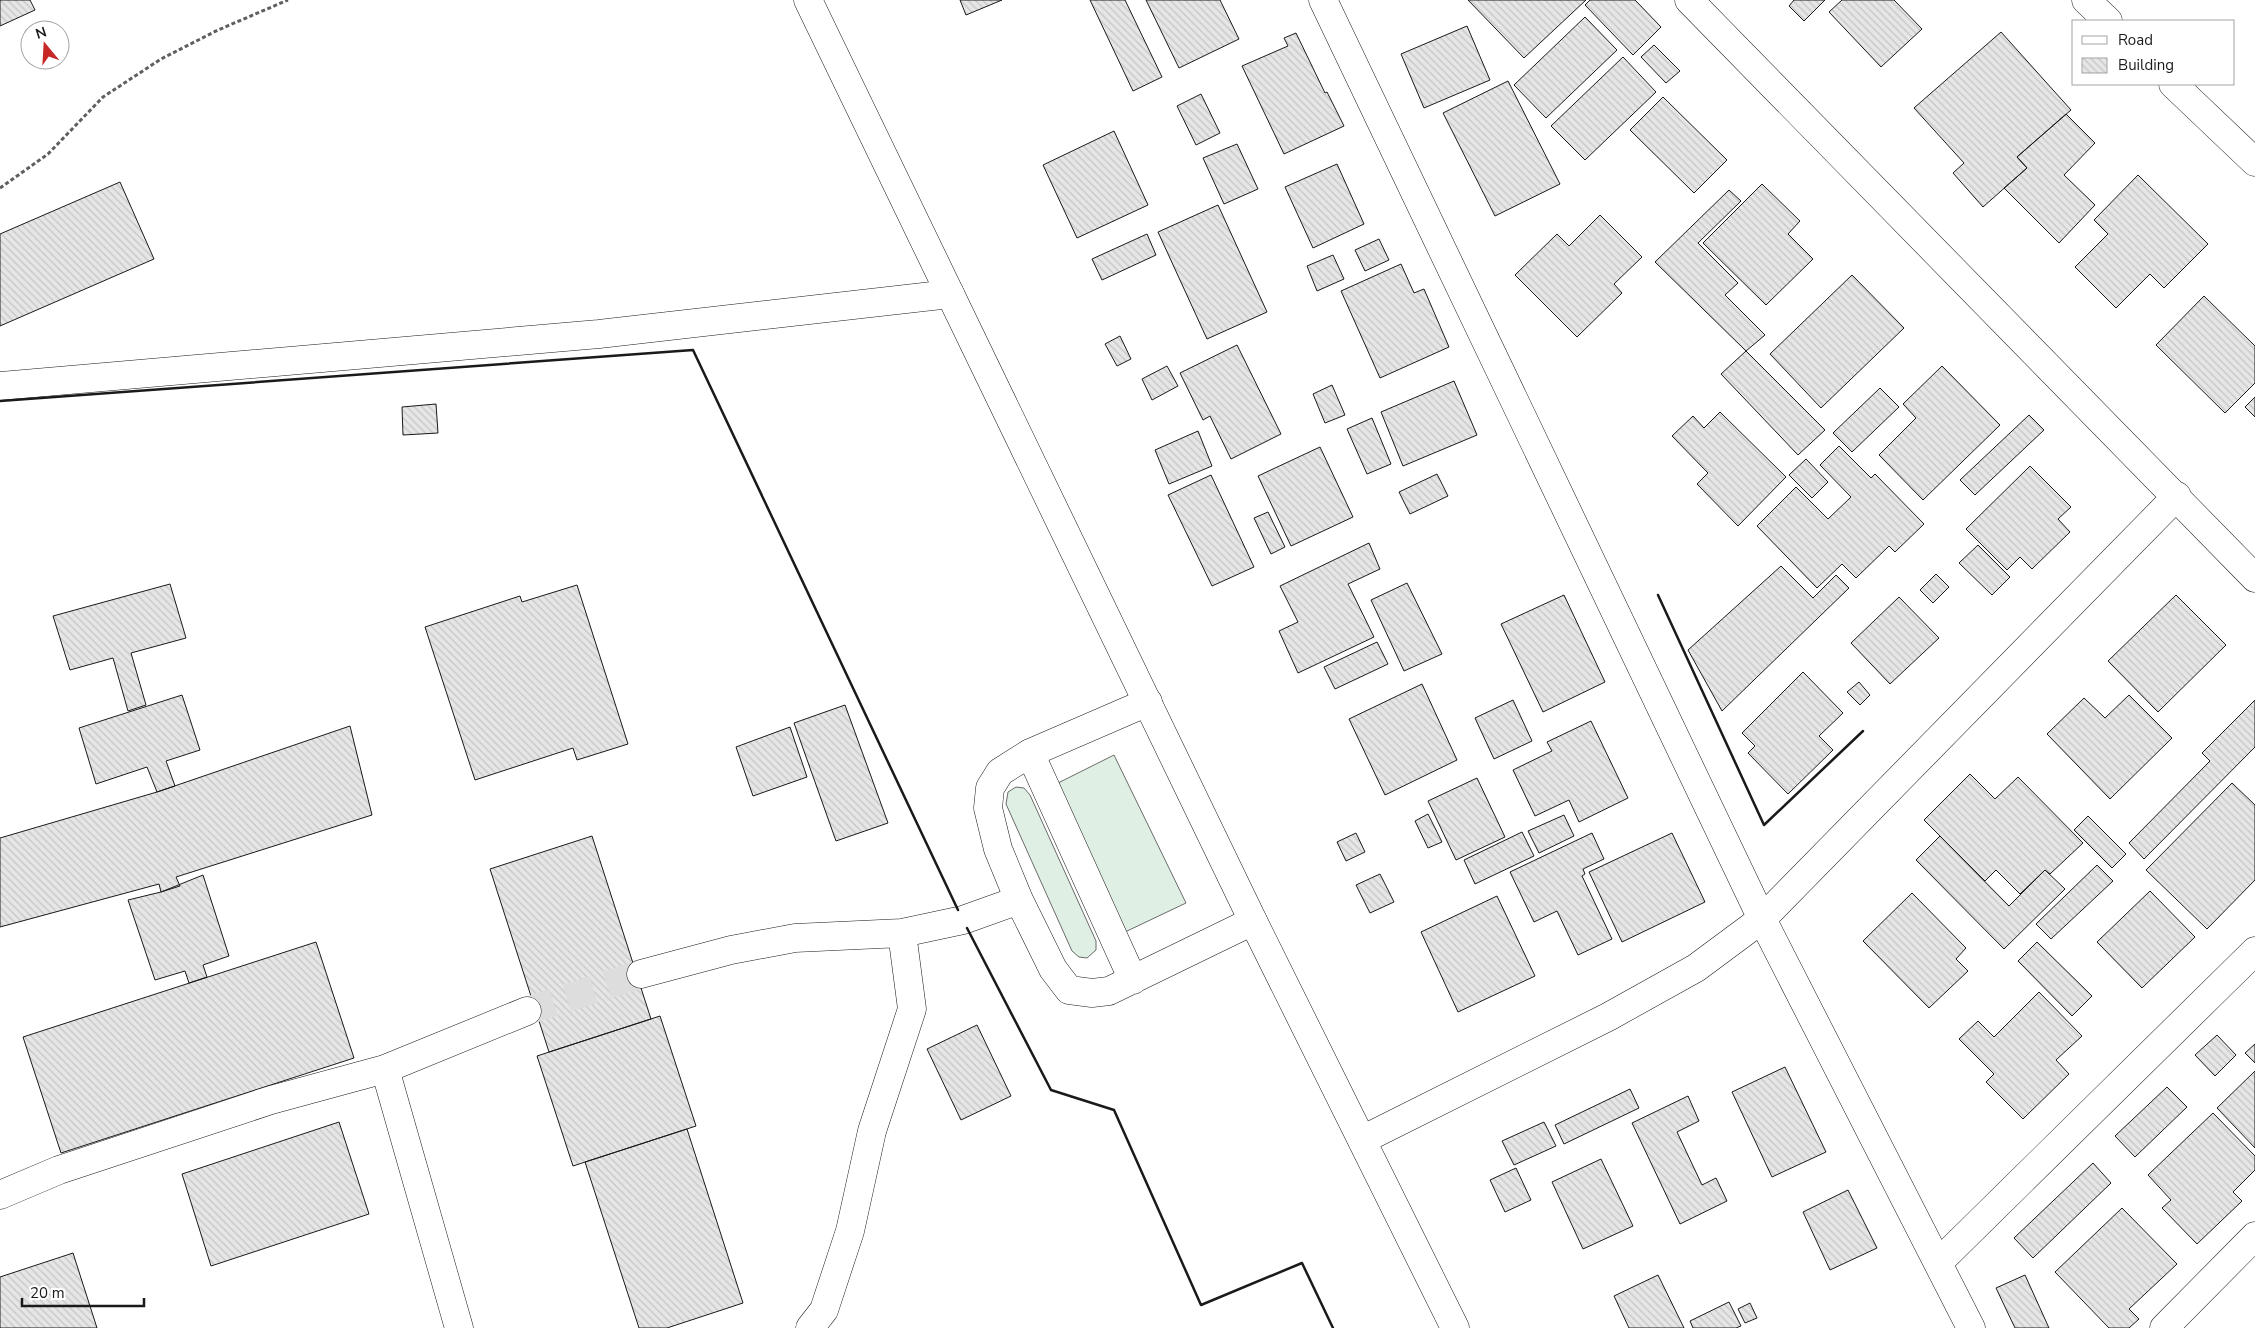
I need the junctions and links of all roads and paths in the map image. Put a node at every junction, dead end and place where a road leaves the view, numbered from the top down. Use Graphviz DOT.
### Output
graph roads {
  1 [pos="288,0"];
  2 [pos="808,0"];
  3 [pos="1323,0"];
  4 [pos="1689,0"];
  5 [pos="2086,0"];
  6 [pos="2107,20"];
  7 [pos="2174,85"];
  8 [pos="2255,162"];
  9 [pos="0,188"];
  10 [pos="950,294"];
  11 [pos="0,386"];
  12 [pos="2177,496"];
  13 [pos="2255,578"];
  14 [pos="1148,702"];
  15 [pos="1030,753"];
  16 [pos="1019,900"];
  17 [pos="1762,918"];
  18 [pos="1253,921"];
  19 [pos="902,933"];
  20 [pos="2255,951"];
  21 [pos="641,974"];
  22 [pos="1133,980"];
  23 [pos="527,1011"];
  24 [pos="385,1069"];
  25 [pos="1362,1140"];
  26 [pos="0,1195"];
  27 [pos="2255,1236"];
  28 [pos="1939,1262"];
  29 [pos="459,1328"];
  30 [pos="810,1328"];
  31 [pos="1455,1328"];
  32 [pos="1971,1328"];
  33 [pos="2164,1328"];
  1 -- 9 [label="path"];
  2 -- 10 [label="street"];
  3 -- 17 [label="street"];
  4 -- 12 [label="street"];
  5 -- 6 [label="street"];
  7 -- 8 [label="street"];
  10 -- 11 [label="street"];
  10 -- 14 [label="street"];
  12 -- 13 [label="street"];
  12 -- 17 [label="street"];
  14 -- 15 [label="street"];
  14 -- 18 [label="street"];
  15 -- 16 [label="street"];
  15 -- 22 [label="street"];
  16 -- 19 [label="street"];
  16 -- 22 [label="street"];
  17 -- 25 [label="street"];
  17 -- 28 [label="street"];
  18 -- 22 [label="street"];
  18 -- 25 [label="street"];
  19 -- 21 [label="street"];
  19 -- 30 [label="street"];
  20 -- 28 [label="street"];
  23 -- 24 [label="street"];
  24 -- 26 [label="street"];
  24 -- 29 [label="street"];
  25 -- 31 [label="street"];
  27 -- 33 [label="street"];
  28 -- 32 [label="street"];
}
